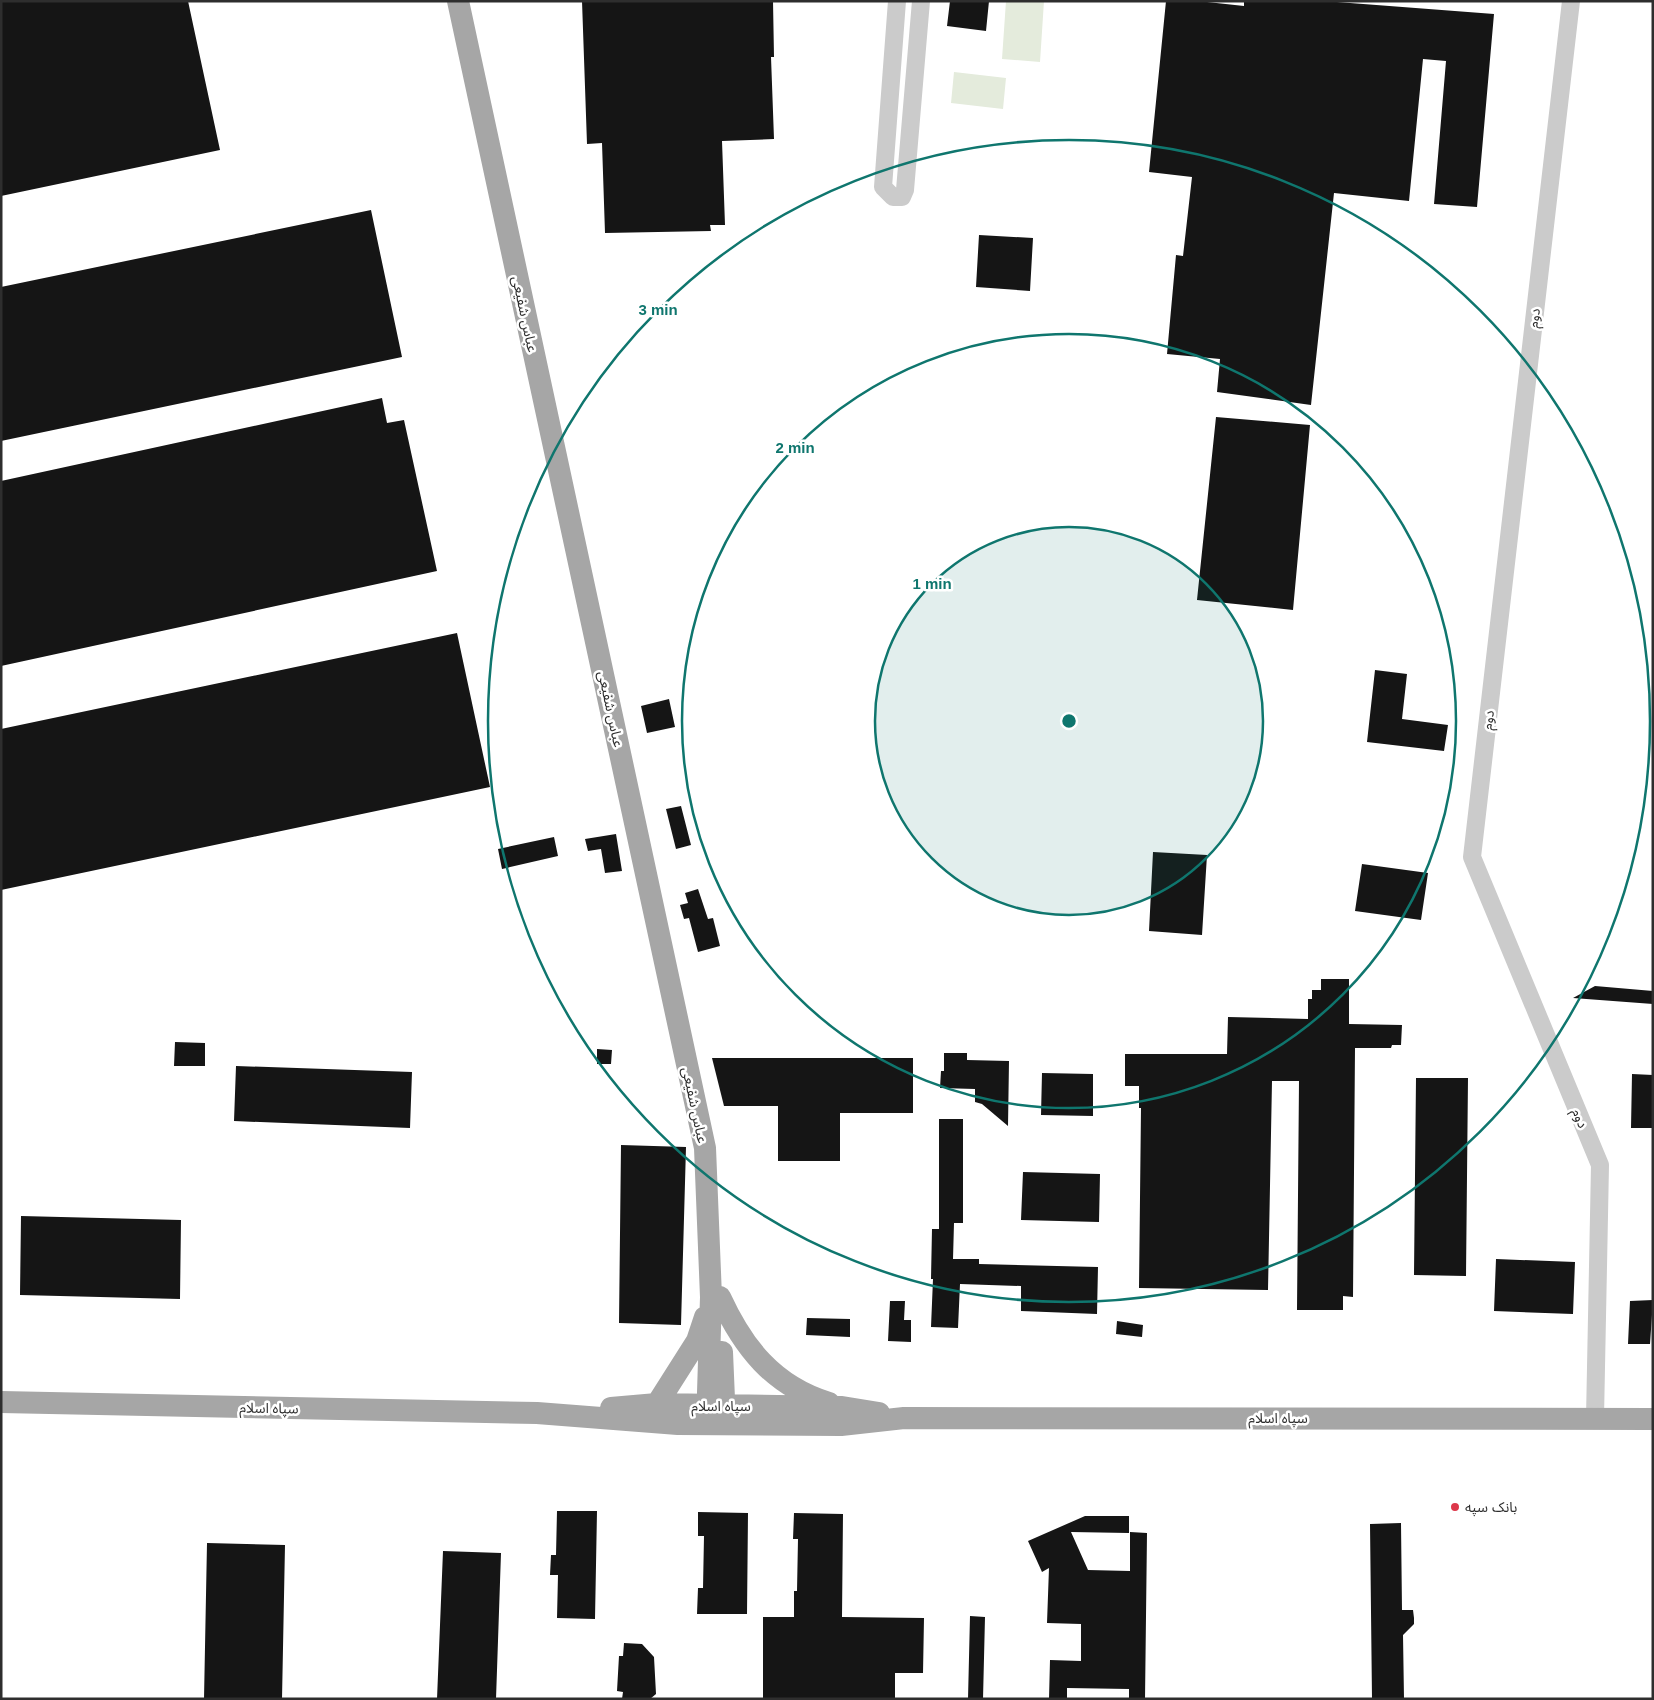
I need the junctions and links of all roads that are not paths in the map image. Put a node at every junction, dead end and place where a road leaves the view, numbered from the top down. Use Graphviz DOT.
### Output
graph roads {
  1 [pos="458,1"];
  2 [pos="472,1"];
  3 [pos="897,1"];
  4 [pos="921,1"];
  5 [pos="1571,1"];
  6 [pos="716,1297"];
  7 [pos="1,1402"];
  8 [pos="657,1404"];
  9 [pos="842,1407"];
  10 [pos="537,1413"];
  11 [pos="716,1415"];
  12 [pos="904,1418"];
  13 [pos="1595,1418"];
  14 [pos="1653,1419"];
  1 -- 6 [label="main road, عباس شفیعی"];
  2 -- 6 [label="main road, عباس شفیعی"];
  3 -- 4 [label="lane"];
  5 -- 13 [label="lane, دوم"];
  6 -- 8 [label="main road"];
  6 -- 9 [label="main road"];
  6 -- 11 [label="main road, عباس شفیعی"];
  7 -- 10 [label="main road, سپاه اسلام"];
  8 -- 10 [label="main road, سپاه اسلام"];
  8 -- 11 [label="main road, سپاه اسلام"];
  9 -- 11 [label="main road, سپاه اسلام"];
  9 -- 12 [label="main road, سپاه اسلام"];
  10 -- 11 [label="main road, سپاه اسلام"];
  11 -- 12 [label="main road, سپاه اسلام"];
  12 -- 13 [label="main road, سپاه اسلام"];
  13 -- 14 [label="main road, سپاه اسلام"];
}
